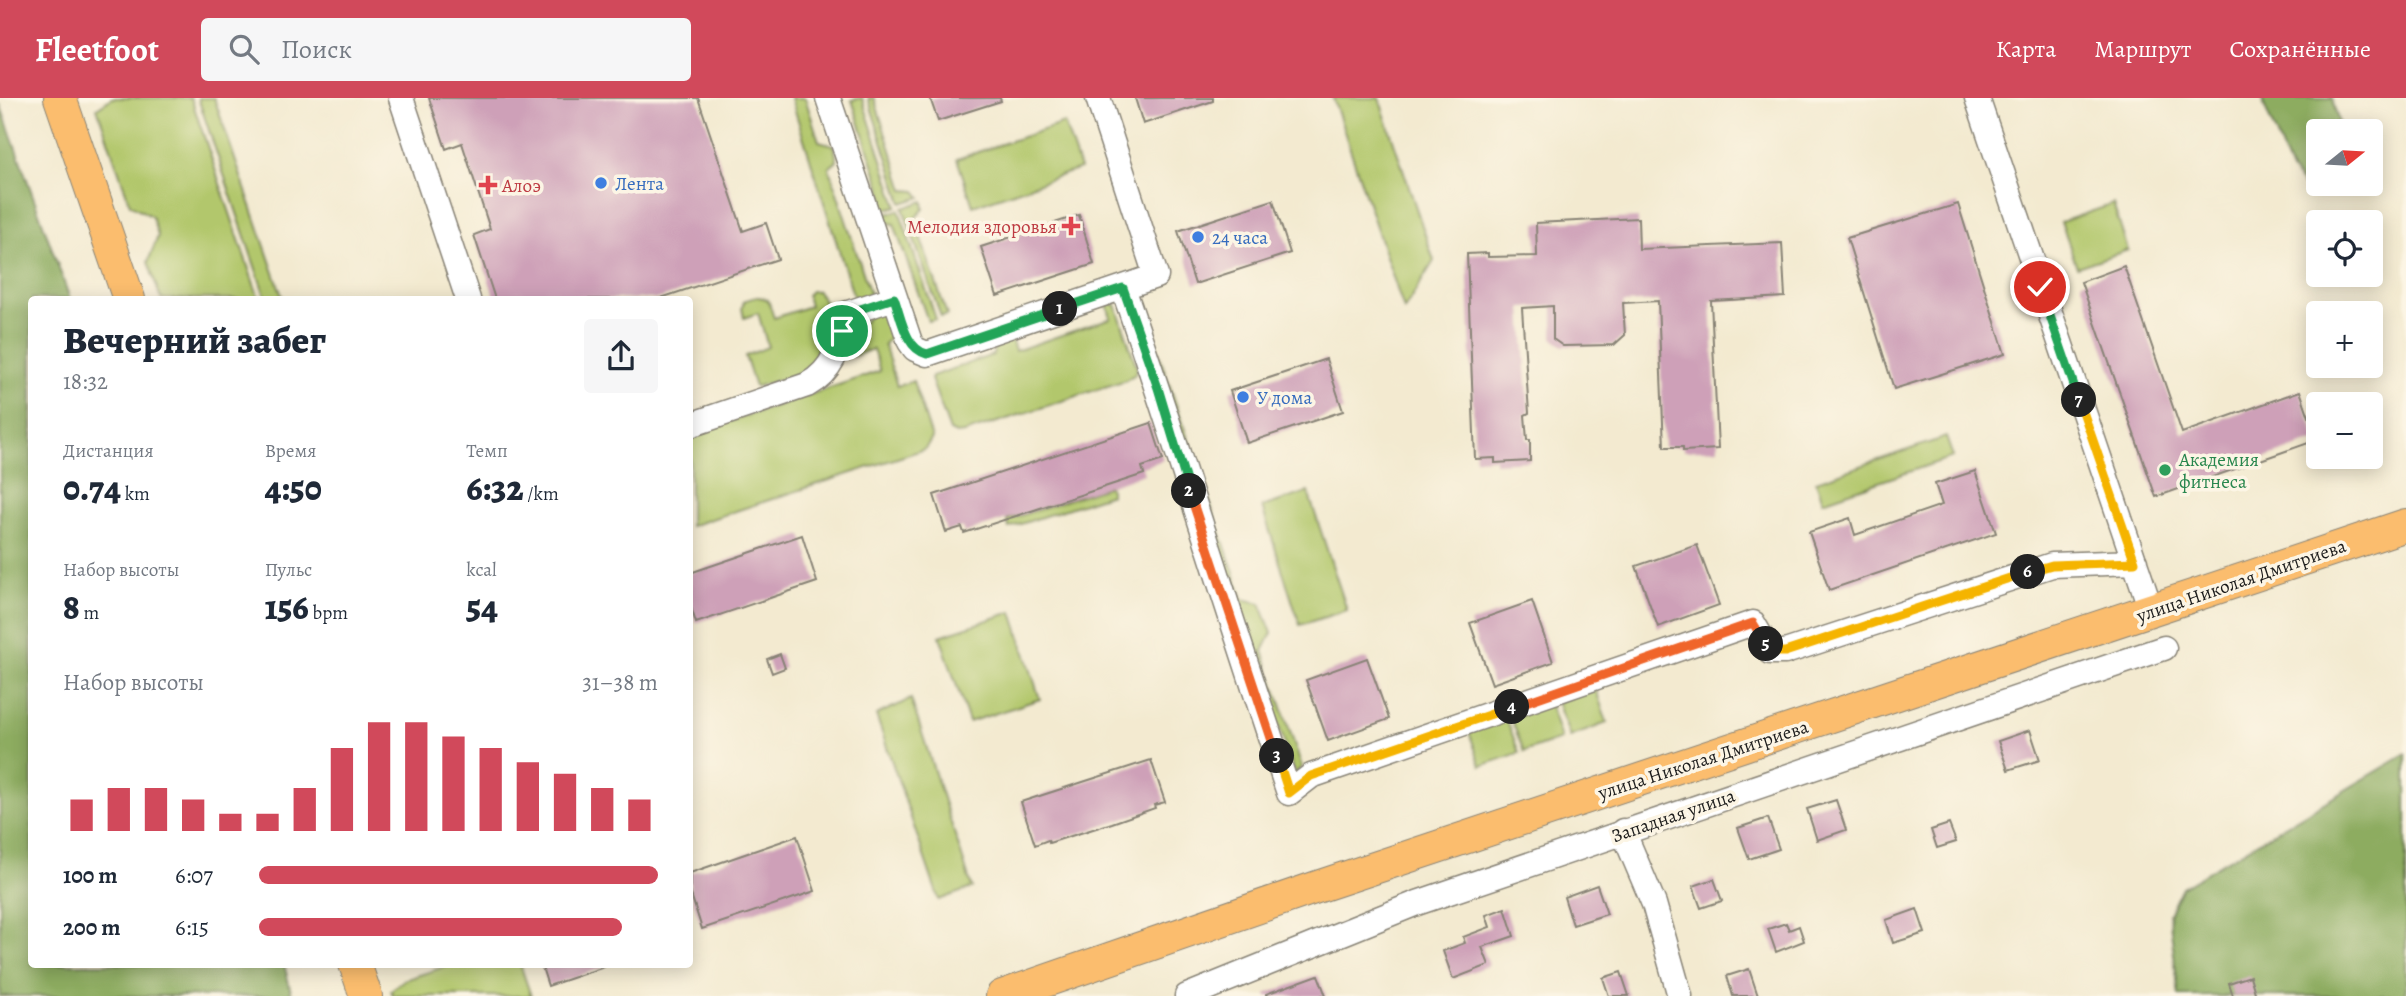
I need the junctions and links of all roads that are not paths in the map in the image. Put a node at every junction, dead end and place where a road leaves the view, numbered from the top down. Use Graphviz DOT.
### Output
graph roads {
  1 [pos="60,98"];
  2 [pos="401,98"];
  3 [pos="828,98"];
  4 [pos="1098,98"];
  5 [pos="1977,98"];
  6 [pos="1123,288"];
  7 [pos="128,296"];
  8 [pos="467,296"];
  9 [pos="894,298"];
  10 [pos="693,424"];
  11 [pos="2406,525"];
  12 [pos="2135,562"];
  13 [pos="2151,610"];
  14 [pos="2164,649"];
  15 [pos="1623,831"];
  16 [pos="356,968"];
  17 [pos="366,996"];
  18 [pos="1002,996"];
  19 [pos="1187,996"];
  20 [pos="1680,996"];
  1 -- 7 [label="main road"];
  2 -- 8 [label="street"];
  3 -- 9 [label="street"];
  4 -- 6 [label="street"];
  5 -- 12 [label="street"];
  6 -- 9 [label="street"];
  6 -- 12 [label="street"];
  9 -- 10 [label="street"];
  11 -- 13 [label="main road, улица Николая Дмитриева"];
  12 -- 13 [label="street"];
  13 -- 18 [label="main road, улица Николая Дмитриева"];
  14 -- 15 [label="street, Западная улица"];
  15 -- 19 [label="street, Западная улица"];
  15 -- 20 [label="street"];
  16 -- 17 [label="main road"];
}
